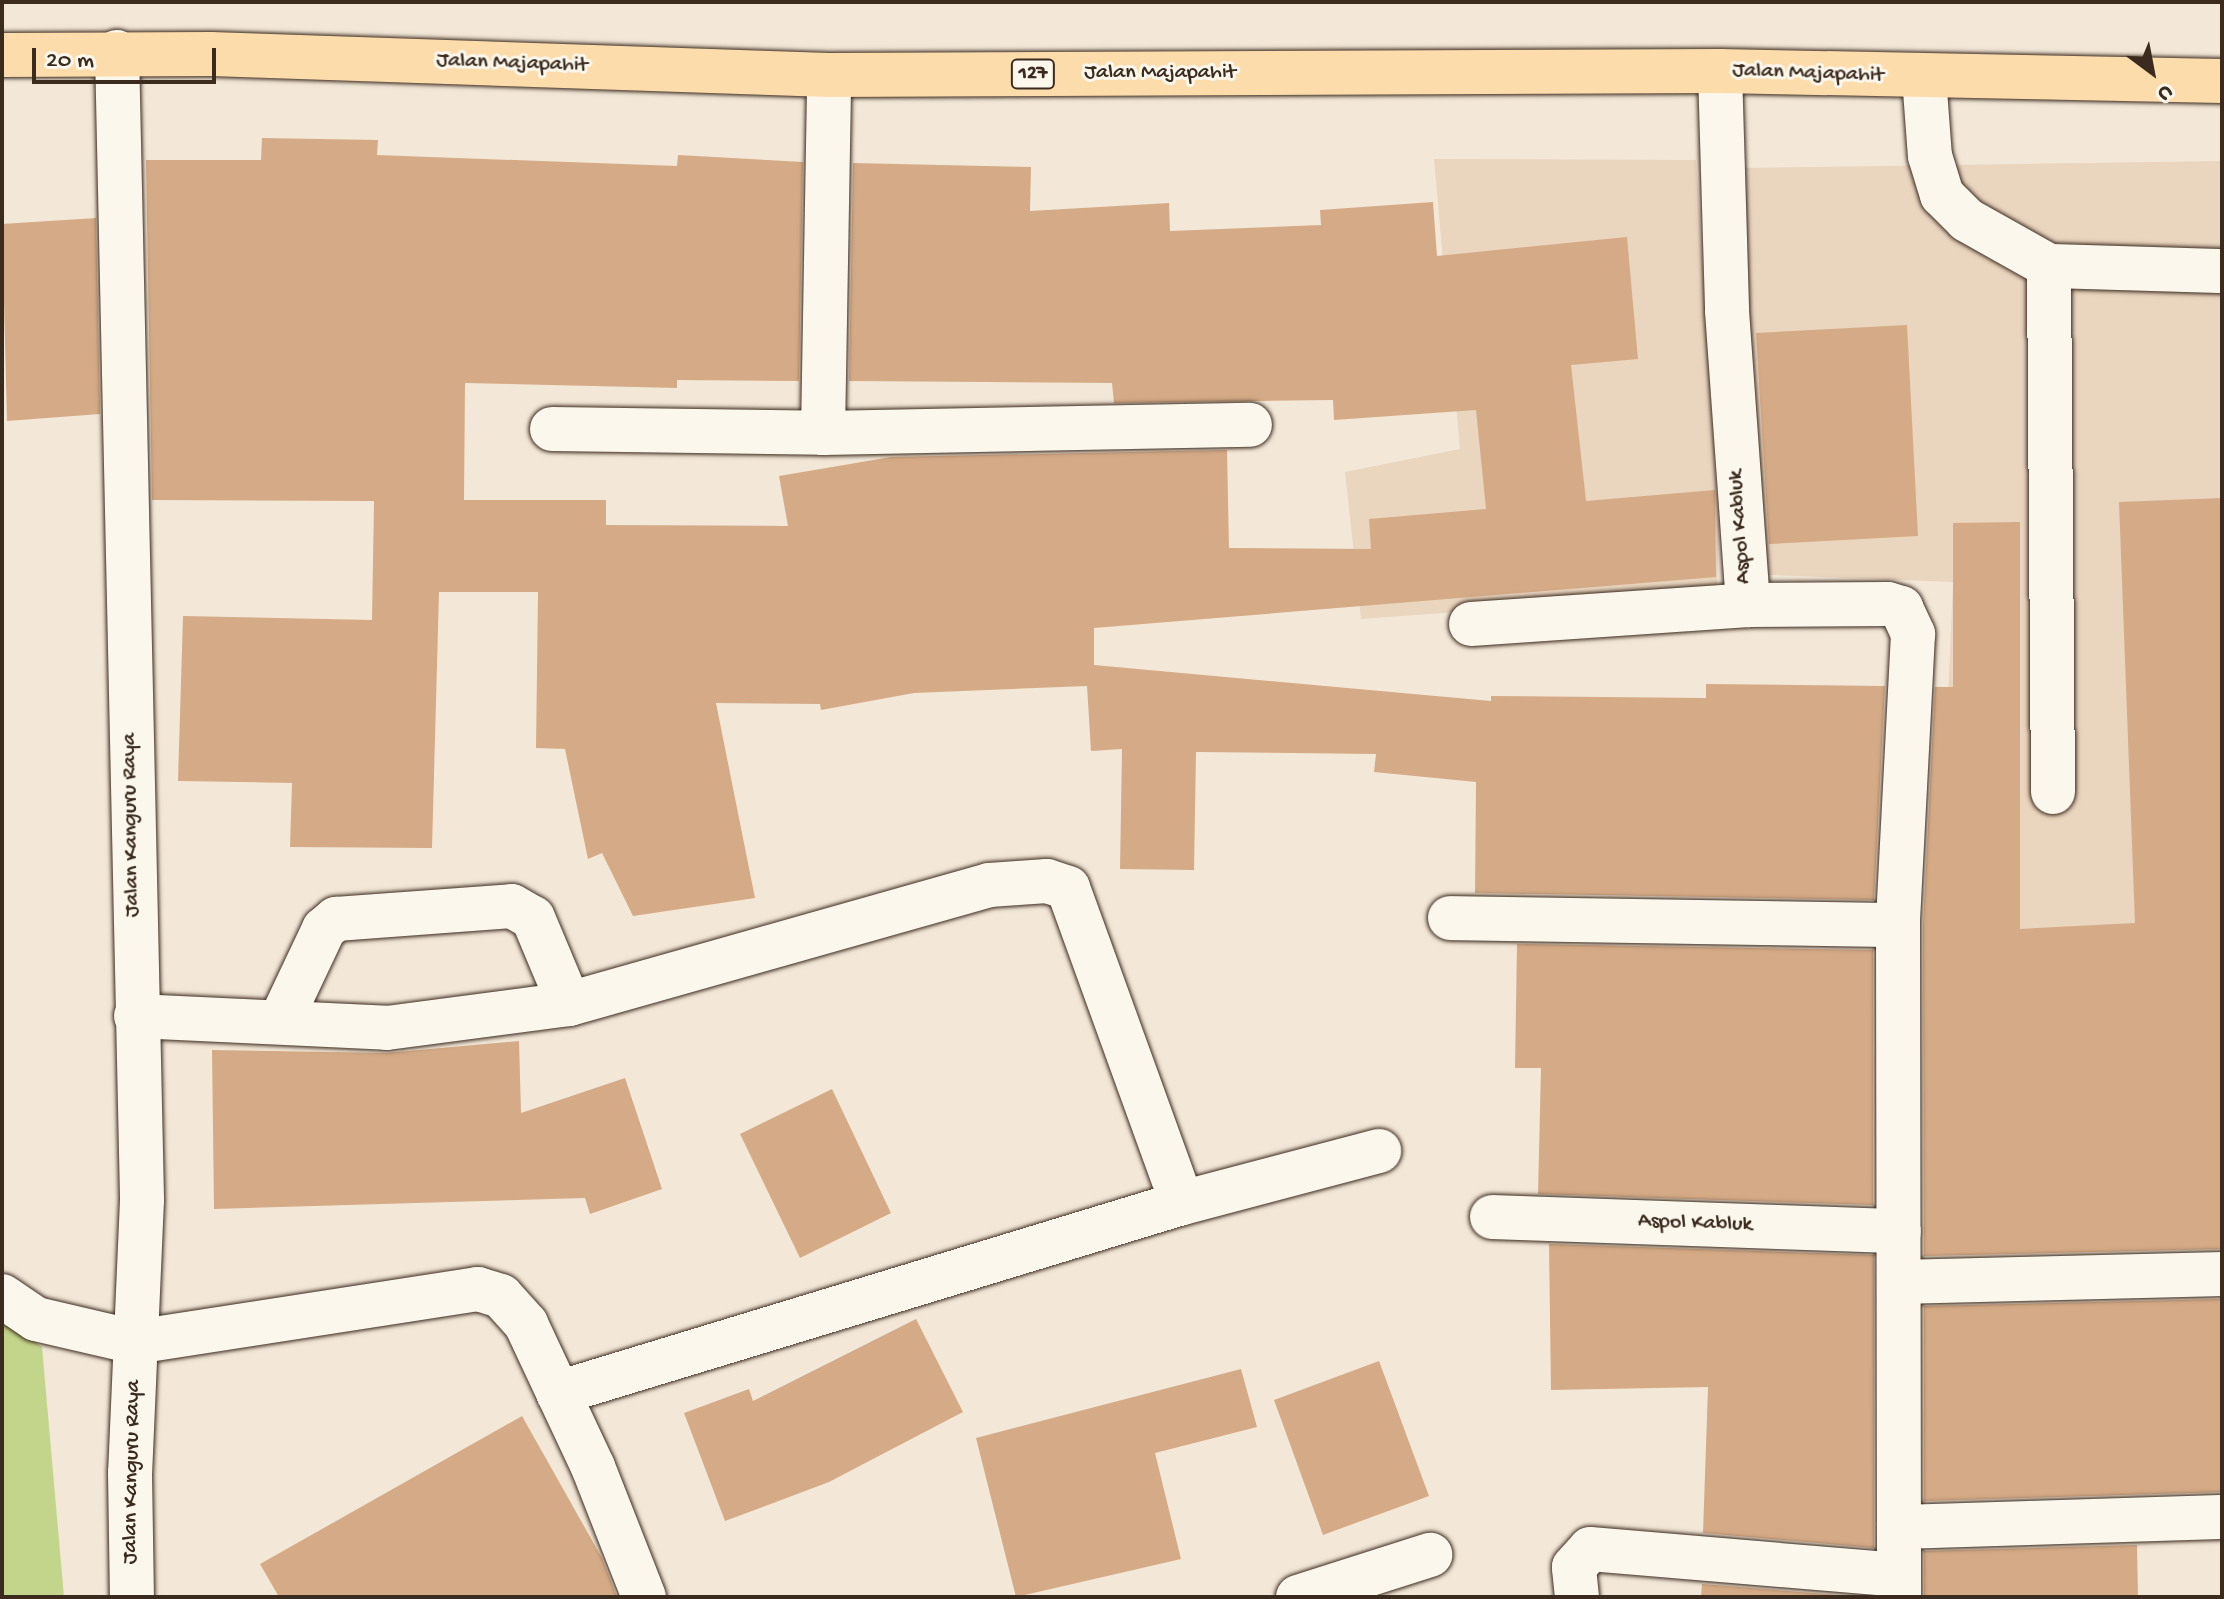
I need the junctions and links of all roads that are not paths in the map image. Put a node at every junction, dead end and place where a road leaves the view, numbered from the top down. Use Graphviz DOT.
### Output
graph roads {
  1 [pos="117,52"];
  2 [pos="2,55"];
  3 [pos="1720,71"];
  4 [pos="829,75"];
  5 [pos="1924,77"];
  6 [pos="2222,81"];
  7 [pos="2049,266"];
  8 [pos="2222,271"];
  9 [pos="1250,425"];
  10 [pos="552,429"];
  11 [pos="823,433"];
  12 [pos="1748,605"];
  13 [pos="1471,624"];
  14 [pos="2053,792"];
  15 [pos="1450,918"];
  16 [pos="1898,925"];
  17 [pos="569,1004"];
  18 [pos="136,1016"];
  19 [pos="280,1022"];
  20 [pos="1379,1151"];
  21 [pos="1182,1203"];
  22 [pos="1492,1217"];
  23 [pos="1899,1231"];
  24 [pos="2222,1274"];
  25 [pos="1900,1282"];
  26 [pos="2,1296"];
  27 [pos="135,1342"];
  28 [pos="558,1393"];
  29 [pos="2222,1517"];
  30 [pos="1899,1527"];
  31 [pos="1430,1555"];
  32 [pos="1899,1586"];
  33 [pos="132,1597"];
  34 [pos="644,1597"];
  35 [pos="1298,1597"];
  36 [pos="1577,1597"];
  1 -- 2 [label="main road, Jalan Majapahit / 127"];
  1 -- 4 [label="main road, Jalan Majapahit / 127"];
  1 -- 18 [label="street, Jalan Kanguru Raya"];
  3 -- 4 [label="main road, Jalan Majapahit / 127"];
  3 -- 5 [label="main road, Jalan Majapahit / 127"];
  3 -- 12 [label="street, Aspol Kabluk"];
  4 -- 11 [label="street"];
  5 -- 6 [label="main road, Jalan Majapahit / 127"];
  5 -- 7 [label="street"];
  7 -- 8 [label="street"];
  7 -- 14 [label="street"];
  9 -- 11 [label="street"];
  10 -- 11 [label="street"];
  12 -- 13 [label="street"];
  12 -- 16 [label="street, Aspol Kabluk"];
  15 -- 16 [label="street"];
  16 -- 23 [label="street, Aspol Kabluk"];
  17 -- 19 [label="street"];
  17 -- 19 [label="street"];
  17 -- 21 [label="street"];
  18 -- 19 [label="street"];
  18 -- 27 [label="street, Jalan Kanguru Raya"];
  20 -- 21 [label="street"];
  21 -- 28 [label="street"];
  22 -- 23 [label="street, Aspol Kabluk"];
  23 -- 25 [label="street, Aspol Kabluk"];
  24 -- 25 [label="street"];
  25 -- 30 [label="street, Aspol Kabluk"];
  26 -- 27 [label="street"];
  27 -- 28 [label="street"];
  27 -- 33 [label="street, Jalan Kanguru Raya"];
  28 -- 34 [label="street"];
  29 -- 30 [label="street"];
  30 -- 32 [label="street, Aspol Kabluk"];
  31 -- 35 [label="street"];
  32 -- 36 [label="street, Aspol Kabluk"];
}
